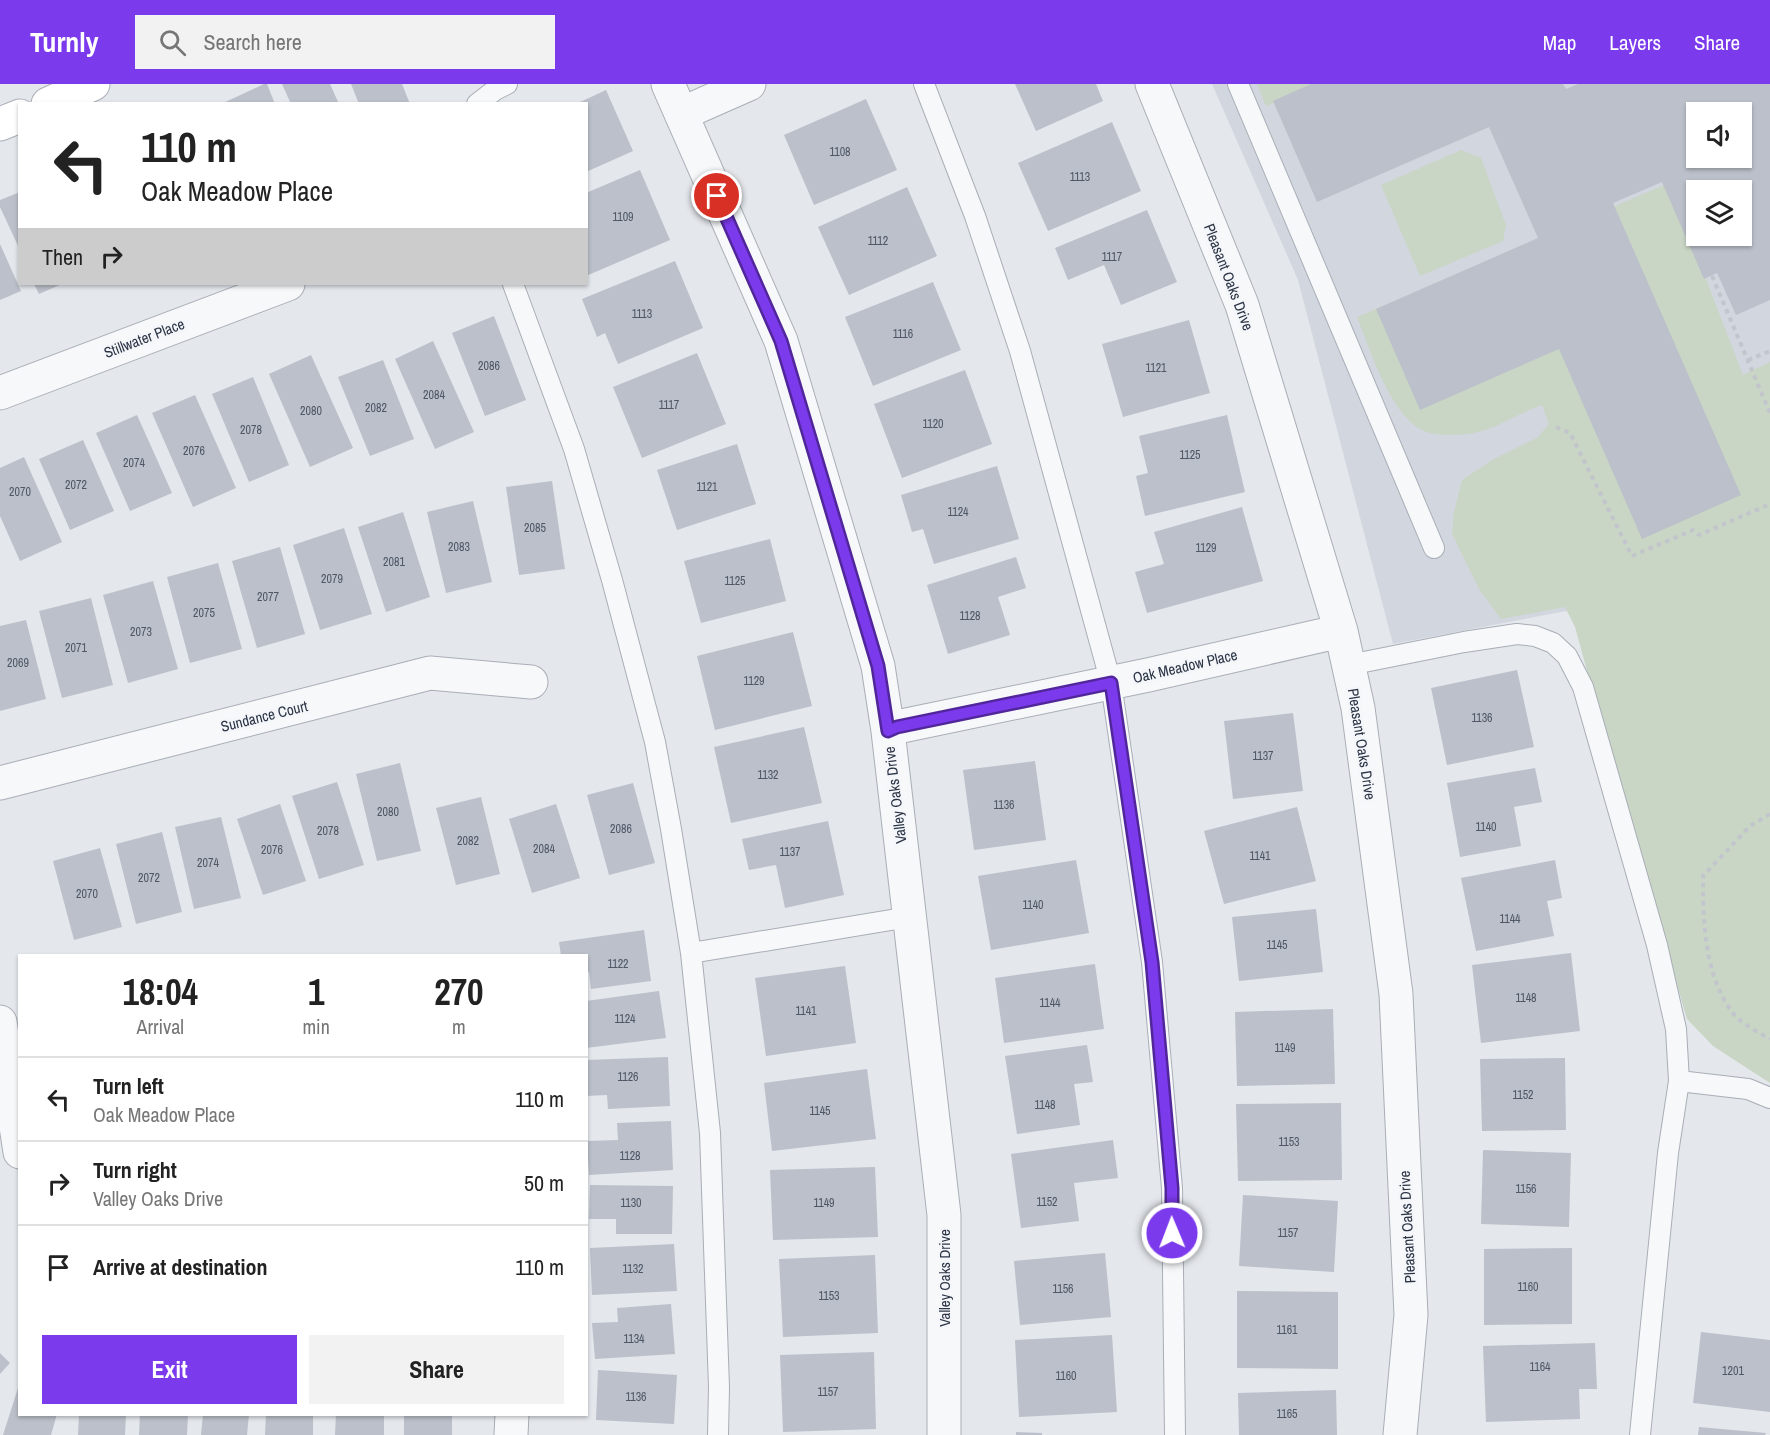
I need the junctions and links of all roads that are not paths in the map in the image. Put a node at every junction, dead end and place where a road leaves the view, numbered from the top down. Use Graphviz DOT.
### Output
graph roads {
  1 [pos="93,84"];
  2 [pos="507,84"];
  3 [pos="668,84"];
  4 [pos="749,84"];
  5 [pos="924,84"];
  6 [pos="1152,84"];
  7 [pos="1238,84"];
  8 [pos="52,102"];
  9 [pos="480,102"];
  10 [pos="681,114"];
  11 [pos="18,117"];
  12 [pos="0,124"];
  13 [pos="285,285"];
  14 [pos="513,285"];
  15 [pos="0,393"];
  16 [pos="1434,548"];
  17 [pos="1341,631"];
  18 [pos="1349,665"];
  19 [pos="531,682"];
  20 [pos="1111,683"];
  21 [pos="888,731"];
  22 [pos="0,783"];
  23 [pos="909,917"];
  24 [pos="691,953"];
  25 [pos="0,1022"];
  26 [pos="1679,1081"];
  27 [pos="1770,1098"];
  28 [pos="18,1139"];
  29 [pos="512,1416"];
  30 [pos="511,1435"];
  31 [pos="718,1435"];
  32 [pos="944,1435"];
  33 [pos="1174,1435"];
  34 [pos="1400,1435"];
  35 [pos="1640,1435"];
  1 -- 8 [label="main road"];
  2 -- 9 [label="lane"];
  3 -- 10 [label="street, Valley Oaks Drive"];
  4 -- 10 [label="street"];
  5 -- 20 [label="lane"];
  6 -- 17 [label="street, Pleasant Oaks Drive"];
  7 -- 16 [label="lane"];
  10 -- 21 [label="street, Valley Oaks Drive"];
  11 -- 12 [label="main road"];
  13 -- 15 [label="street, Stillwater Place"];
  14 -- 24 [label="lane"];
  17 -- 18 [label="street, Pleasant Oaks Drive"];
  17 -- 20 [label="street, Oak Meadow Place"];
  18 -- 26 [label="lane"];
  18 -- 34 [label="street, Pleasant Oaks Drive"];
  19 -- 22 [label="street, Sundance Court"];
  20 -- 21 [label="street, Oak Meadow Place"];
  20 -- 33 [label="lane"];
  21 -- 23 [label="street, Valley Oaks Drive"];
  23 -- 24 [label="lane"];
  23 -- 32 [label="street, Valley Oaks Drive"];
  24 -- 31 [label="lane"];
  25 -- 28 [label="street"];
  26 -- 27 [label="lane"];
  26 -- 35 [label="lane"];
  29 -- 30 [label="street"];
}
